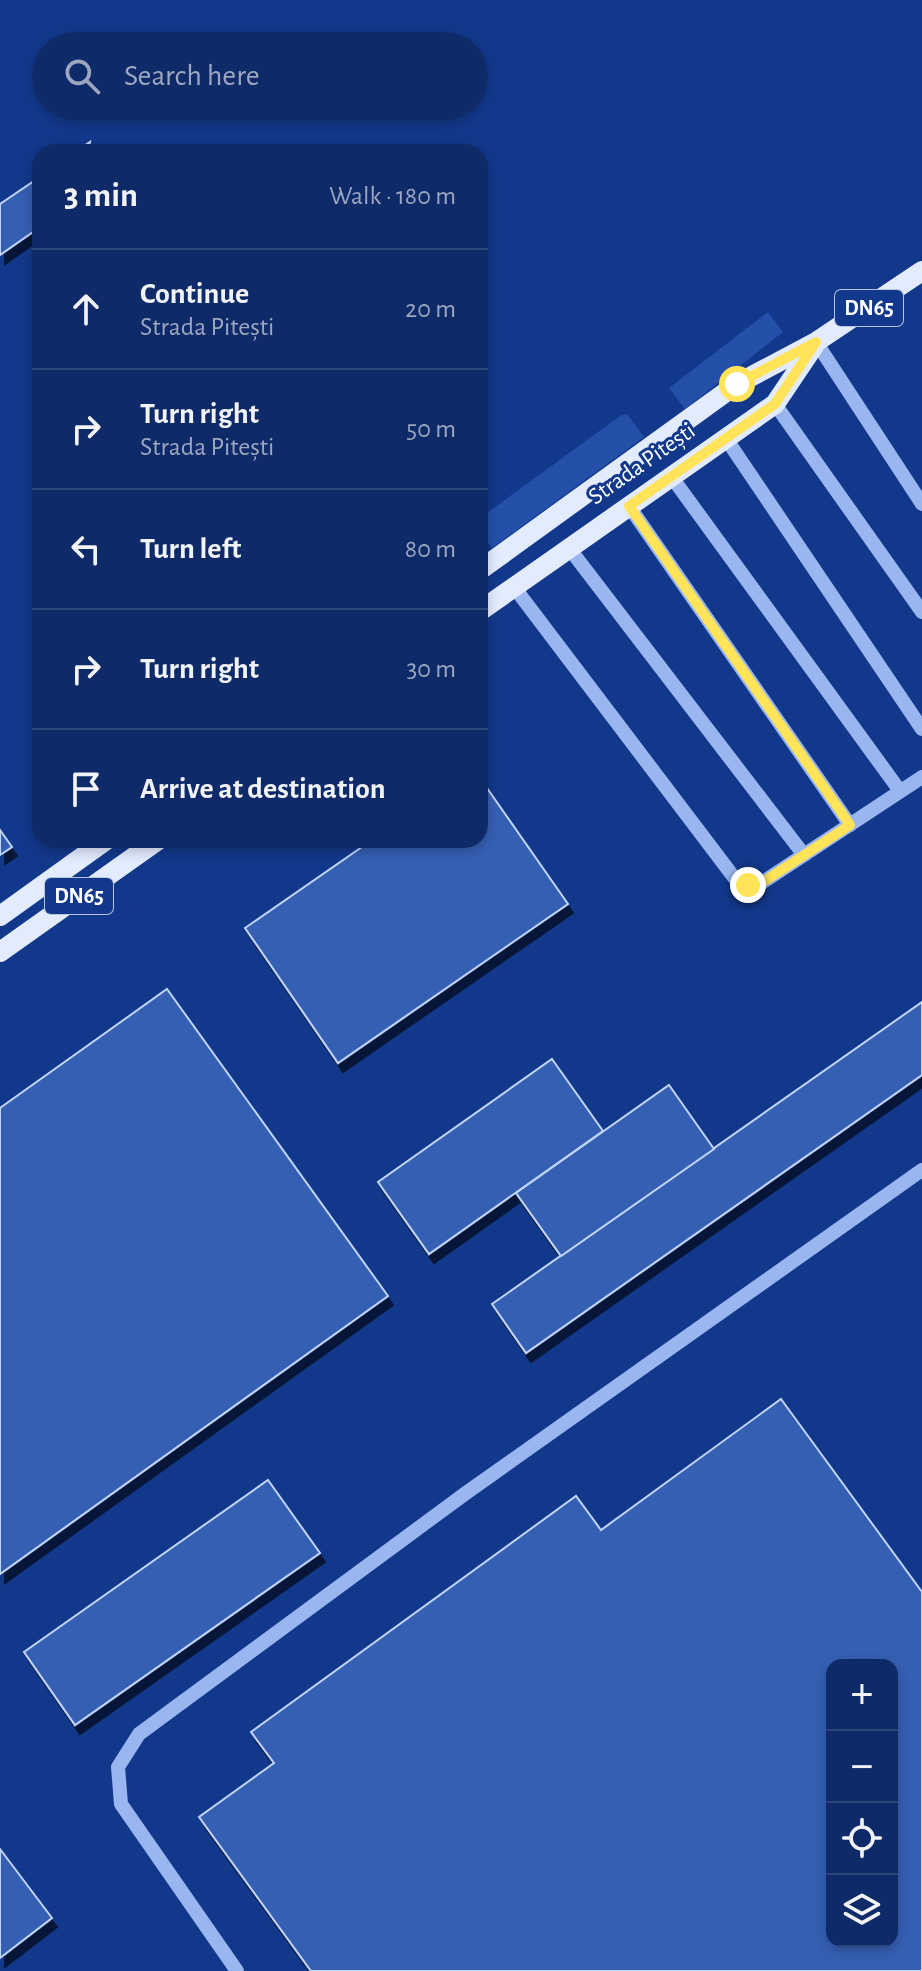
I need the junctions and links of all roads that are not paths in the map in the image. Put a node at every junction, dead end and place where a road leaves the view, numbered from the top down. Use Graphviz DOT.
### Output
graph roads {
  1 [pos="922,271"];
  2 [pos="816,342"];
  3 [pos="775,404"];
  4 [pos="725,437"];
  5 [pos="671,476"];
  6 [pos="922,504"];
  7 [pos="629,506"];
  8 [pos="569,548"];
  9 [pos="488,564"];
  10 [pos="514,587"];
  11 [pos="488,605"];
  12 [pos="922,612"];
  13 [pos="922,729"];
  14 [pos="922,777"];
  15 [pos="900,791"];
  16 [pos="850,825"];
  17 [pos="95,848"];
  18 [pos="147,848"];
  19 [pos="804,855"];
  20 [pos="0,916"];
  21 [pos="0,952"];
  22 [pos="922,1170"];
  23 [pos="237,1971"];
  1 -- 2 [label="main road, Strada Pitești / DN65"];
  2 -- 3 [label="main road, Strada Pitești / DN65"];
  2 -- 6 [label="lane"];
  2 -- 9 [label="main road, Strada Pitești / DN65"];
  3 -- 4 [label="main road, Strada Pitești / DN65"];
  3 -- 12 [label="lane"];
  4 -- 5 [label="main road, Strada Pitești / DN65"];
  4 -- 13 [label="lane"];
  5 -- 7 [label="main road, Strada Pitești / DN65"];
  5 -- 15 [label="lane"];
  7 -- 8 [label="main road, Strada Pitești / DN65"];
  7 -- 16 [label="lane"];
  8 -- 10 [label="main road, Strada Pitești / DN65"];
  8 -- 19 [label="lane"];
  10 -- 11 [label="main road, Strada Pitești / DN65"];
  10 -- 19 [label="lane"];
  14 -- 15 [label="lane"];
  15 -- 16 [label="lane"];
  16 -- 19 [label="lane"];
  17 -- 20 [label="main road, DN65"];
  18 -- 21 [label="main road, DN65"];
  22 -- 23 [label="lane"];
}
